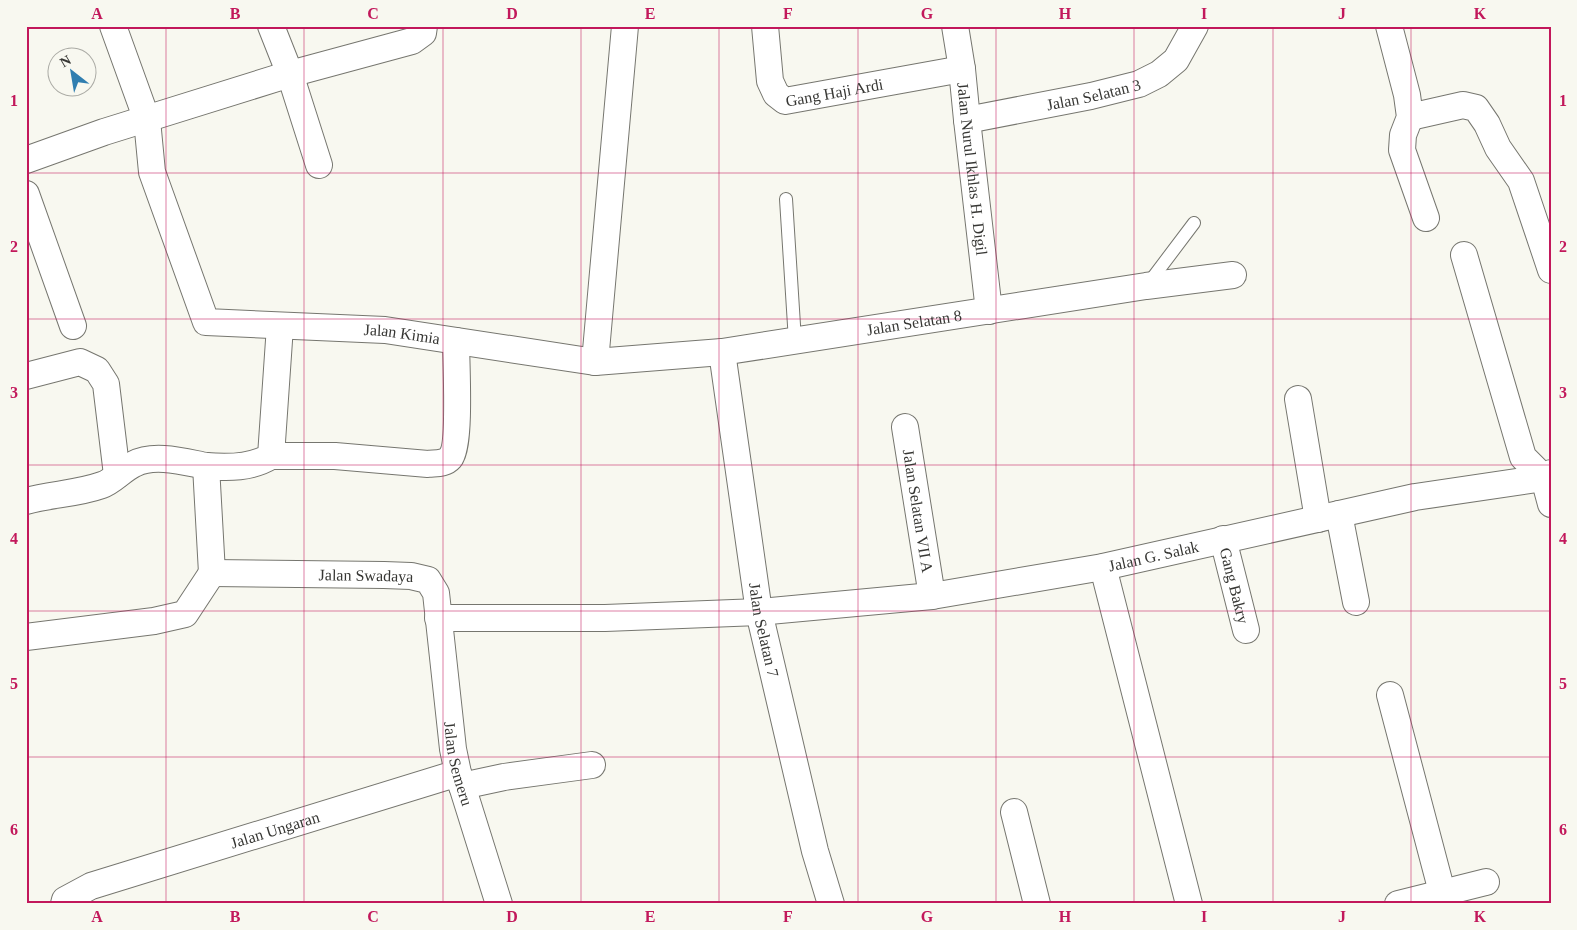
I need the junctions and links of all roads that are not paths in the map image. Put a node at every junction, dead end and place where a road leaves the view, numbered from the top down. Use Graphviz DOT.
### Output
graph roads {
  1 [pos="112,26"];
  2 [pos="270,26"];
  3 [pos="424,26"];
  4 [pos="625,26"];
  5 [pos="766,26"];
  6 [pos="955,26"];
  7 [pos="1195,26"];
  8 [pos="1390,26"];
  9 [pos="962,69"];
  10 [pos="290,74"];
  11 [pos="1410,118"];
  12 [pos="146,120"];
  13 [pos="966,120"];
  14 [pos="26,160"];
  15 [pos="319,165"];
  16 [pos="26,194"];
  17 [pos="786,199"];
  18 [pos="1426,218"];
  19 [pos="1194,223"];
  20 [pos="1464,255"];
  21 [pos="1551,270"];
  22 [pos="1233,275"];
  23 [pos="1146,286"];
  24 [pos="989,311"];
  25 [pos="73,326"];
  26 [pos="280,326"];
  27 [pos="456,341"];
  28 [pos="795,341"];
  29 [pos="722,352"];
  30 [pos="594,362"];
  31 [pos="26,376"];
  32 [pos="1298,399"];
  33 [pos="905,427"];
  34 [pos="271,456"];
  35 [pos="206,466"];
  36 [pos="116,475"];
  37 [pos="1547,475"];
  38 [pos="26,501"];
  39 [pos="1551,504"];
  40 [pos="1328,517"];
  41 [pos="1224,539"];
  42 [pos="1103,567"];
  43 [pos="212,574"];
  44 [pos="932,596"];
  45 [pos="1356,602"];
  46 [pos="759,612"];
  47 [pos="438,618"];
  48 [pos="1246,630"];
  49 [pos="26,637"];
  50 [pos="1390,695"];
  51 [pos="592,765"];
  52 [pos="460,780"];
  53 [pos="1014,812"];
  54 [pos="1486,882"];
  55 [pos="1442,892"];
  56 [pos="1403,903"];
  57 [pos="64,904"];
  58 [pos="499,904"];
  59 [pos="831,904"];
  60 [pos="1037,904"];
  61 [pos="1189,904"];
  1 -- 12 [label="street"];
  2 -- 10 [label="street"];
  3 -- 10 [label="street"];
  4 -- 30 [label="street"];
  5 -- 9 [label="street, Gang Haji Ardi"];
  6 -- 9 [label="street, Jalan Nurul Ikhlas H. Digil"];
  7 -- 13 [label="street, Jalan Selatan 3"];
  8 -- 11 [label="street"];
  9 -- 13 [label="street, Jalan Nurul Ikhlas H. Digil"];
  10 -- 12 [label="street"];
  10 -- 15 [label="street"];
  11 -- 18 [label="street"];
  11 -- 21 [label="street"];
  12 -- 14 [label="street"];
  12 -- 26 [label="street, Jalan Kimia"];
  13 -- 24 [label="street, Jalan Nurul Ikhlas H. Digil"];
  16 -- 25 [label="street"];
  17 -- 28 [label="lane"];
  19 -- 23 [label="lane"];
  20 -- 37 [label="street"];
  22 -- 23 [label="street, Jalan Selatan 8"];
  23 -- 24 [label="street, Jalan Selatan 8"];
  24 -- 28 [label="street, Jalan Selatan 8"];
  26 -- 27 [label="street, Jalan Kimia"];
  26 -- 34 [label="street"];
  27 -- 30 [label="street, Jalan Kimia"];
  27 -- 34 [label="street"];
  28 -- 29 [label="street, Jalan Selatan 8"];
  29 -- 30 [label="street, Jalan Selatan 8"];
  29 -- 46 [label="street, Jalan Selatan 7"];
  31 -- 36 [label="street"];
  32 -- 40 [label="street"];
  33 -- 44 [label="street, Jalan Selatan VII A"];
  34 -- 35 [label="street"];
  35 -- 36 [label="street"];
  35 -- 43 [label="street"];
  36 -- 38 [label="street"];
  37 -- 39 [label="street"];
  37 -- 40 [label="street, Jalan G. Salak"];
  40 -- 41 [label="street, Jalan G. Salak"];
  40 -- 45 [label="street"];
  41 -- 42 [label="street, Jalan G. Salak"];
  41 -- 48 [label="street, Gang Bakry"];
  42 -- 44 [label="street, Jalan G. Salak"];
  42 -- 61 [label="street"];
  43 -- 47 [label="street, Jalan Swadaya"];
  43 -- 49 [label="street"];
  44 -- 46 [label="street, Jalan G. Salak"];
  46 -- 47 [label="street"];
  46 -- 59 [label="street, Jalan Selatan 7"];
  47 -- 52 [label="street, Jalan Semeru"];
  50 -- 55 [label="street"];
  51 -- 52 [label="street, Jalan Ungaran"];
  52 -- 57 [label="street, Jalan Ungaran"];
  52 -- 58 [label="street, Jalan Semeru"];
  53 -- 60 [label="street"];
  54 -- 55 [label="street"];
  55 -- 56 [label="street"];
}
